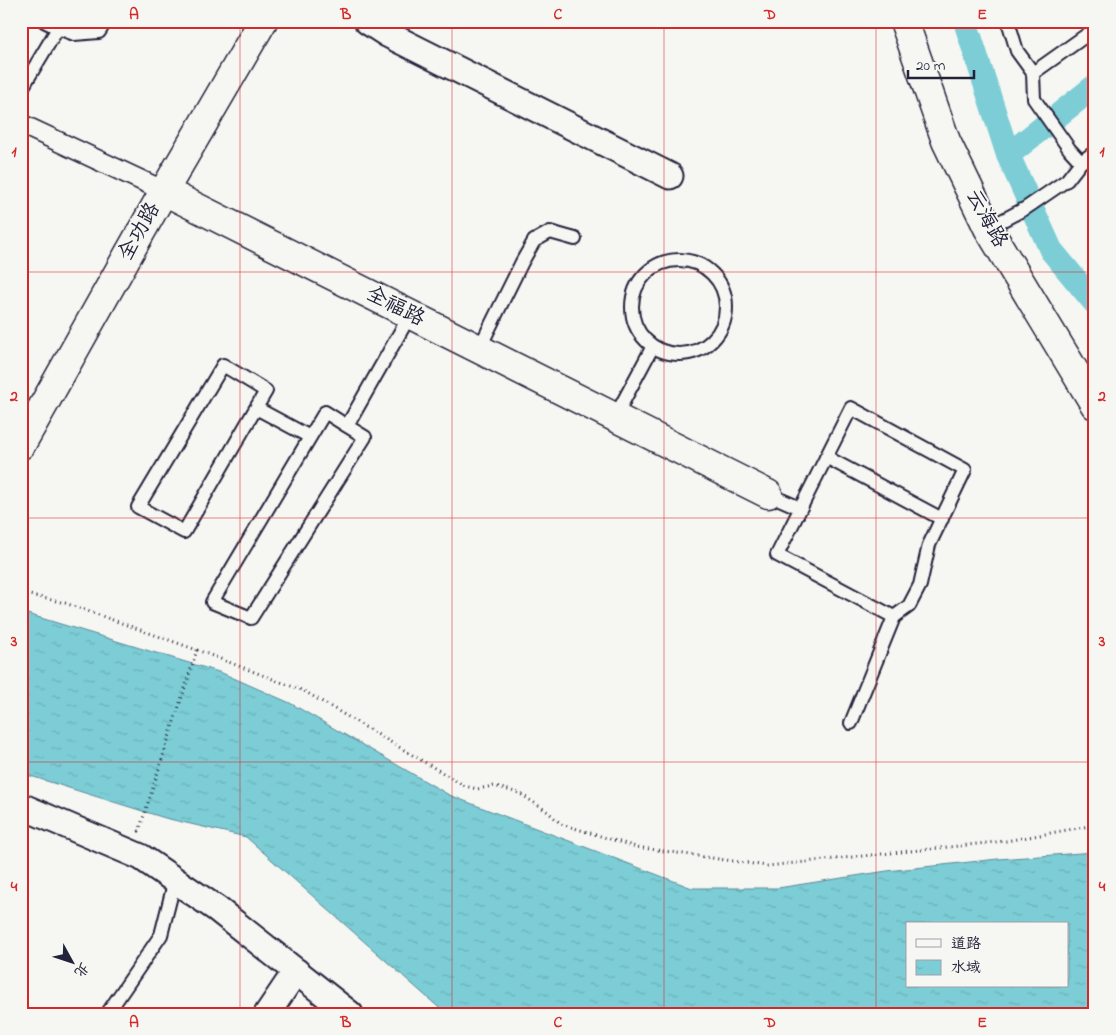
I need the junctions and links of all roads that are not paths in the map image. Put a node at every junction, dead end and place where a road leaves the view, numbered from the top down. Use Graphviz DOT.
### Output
graph roads {
  1 [pos="44,21"];
  2 [pos="106,21"];
  3 [pos="263,21"];
  4 [pos="904,21"];
  5 [pos="1008,21"];
  6 [pos="383,25"];
  7 [pos="58,28"];
  8 [pos="1095,29"];
  9 [pos="1033,73"];
  10 [pos="21,90"];
  11 [pos="21,124"];
  12 [pos="1095,152"];
  13 [pos="1082,162"];
  14 [pos="670,176"];
  15 [pos="164,191"];
  16 [pos="988,228"];
  17 [pos="575,239"];
  18 [pos="410,315"];
  19 [pos="653,346"];
  20 [pos="479,349"];
  21 [pos="1095,405"];
  22 [pos="256,408"];
  23 [pos="614,417"];
  24 [pos="346,426"];
  25 [pos="310,437"];
  26 [pos="21,445"];
  27 [pos="826,457"];
  28 [pos="768,494"];
  29 [pos="800,508"];
  30 [pos="942,519"];
  31 [pos="894,617"];
  32 [pos="851,723"];
  33 [pos="21,806"];
  34 [pos="175,880"];
  35 [pos="296,971"];
  36 [pos="107,1014"];
  37 [pos="267,1014"];
  38 [pos="350,1014"];
  1 -- 7 [label="lane"];
  2 -- 7 [label="lane"];
  3 -- 15 [label="street, 全功路"];
  4 -- 16 [label="street, 云海路"];
  5 -- 9 [label="lane"];
  6 -- 14 [label="street"];
  7 -- 10 [label="lane"];
  8 -- 9 [label="lane"];
  9 -- 13 [label="lane"];
  11 -- 15 [label="street, 全福路"];
  12 -- 13 [label="lane"];
  13 -- 16 [label="lane"];
  15 -- 18 [label="street, 全福路"];
  15 -- 26 [label="street, 全功路"];
  16 -- 21 [label="street, 云海路"];
  17 -- 20 [label="lane"];
  18 -- 20 [label="street, 全福路"];
  18 -- 24 [label="lane"];
  19 -- 19 [label="lane"];
  19 -- 23 [label="lane"];
  20 -- 23 [label="street, 全福路"];
  22 -- 22 [label="lane"];
  22 -- 25 [label="lane"];
  23 -- 28 [label="street, 全福路"];
  24 -- 25 [label="lane"];
  24 -- 25 [label="lane"];
  27 -- 29 [label="lane"];
  27 -- 30 [label="lane"];
  27 -- 30 [label="lane"];
  28 -- 29 [label="lane"];
  29 -- 31 [label="lane"];
  30 -- 31 [label="lane"];
  31 -- 32 [label="lane"];
  33 -- 34 [label="street"];
  34 -- 35 [label="street"];
  34 -- 36 [label="lane"];
  35 -- 37 [label="street"];
  35 -- 38 [label="street"];
}
